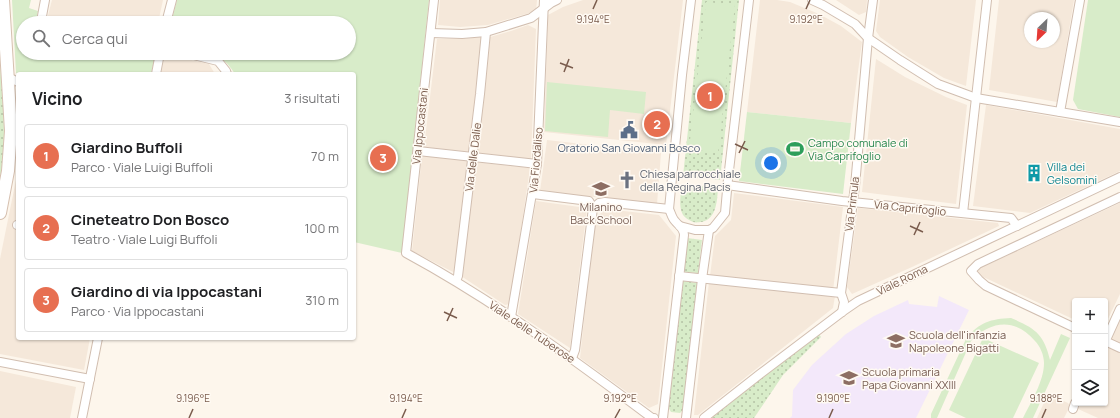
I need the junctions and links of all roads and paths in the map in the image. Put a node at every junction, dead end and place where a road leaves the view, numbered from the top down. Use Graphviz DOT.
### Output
graph roads {
  1 [pos="3,0"];
  2 [pos="45,0"];
  3 [pos="172,0"];
  4 [pos="434,0"];
  5 [pos="544,0"];
  6 [pos="557,0"];
  7 [pos="691,0"];
  8 [pos="749,0"];
  9 [pos="812,0"];
  10 [pos="873,0"];
  11 [pos="987,0"];
  12 [pos="1080,0"];
  13 [pos="543,9"];
  14 [pos="42,16"];
  15 [pos="168,16"];
  16 [pos="486,32"];
  17 [pos="431,33"];
  18 [pos="868,38"];
  19 [pos="159,60"];
  20 [pos="218,60"];
  21 [pos="156,72"];
  22 [pos="226,72"];
  23 [pos="13,80"];
  24 [pos="976,98"];
  25 [pos="1060,112"];
  26 [pos="1120,122"];
  27 [pos="418,151"];
  28 [pos="472,157"];
  29 [pos="537,164"];
  30 [pos="1120,177"];
  31 [pos="727,185"];
  32 [pos="533,194"];
  33 [pos="1120,197"];
  34 [pos="853,202"];
  35 [pos="593,208"];
  36 [pos="669,209"];
  37 [pos="0,213"];
  38 [pos="963,213"];
  39 [pos="680,226"];
  40 [pos="1017,226"];
  41 [pos="709,230"];
  42 [pos="406,253"];
  43 [pos="679,276"];
  44 [pos="702,279"];
  45 [pos="456,281"];
  46 [pos="841,293"];
  47 [pos="1120,309"];
  48 [pos="842,312"];
  49 [pos="511,317"];
  50 [pos="1072,327"];
  51 [pos="1108,335"];
  52 [pos="98,340"];
  53 [pos="1108,343"];
  54 [pos="1120,348"];
  55 [pos="572,358"];
  56 [pos="0,362"];
  57 [pos="90,379"];
  58 [pos="82,418"];
  59 [pos="654,418"];
  60 [pos="663,418"];
  61 [pos="686,418"];
  62 [pos="704,418"];
  1 -- 23 [label="street"];
  2 -- 14 [label="street"];
  3 -- 15 [label="street"];
  4 -- 17 [label="street, Via Ippocastani"];
  5 -- 13 [label="street, Via Fiordaliso"];
  6 -- 13 [label="street"];
  7 -- 36 [label="street"];
  8 -- 31 [label="street"];
  9 -- 18 [label="street"];
  10 -- 18 [label="street, Via Primula"];
  11 -- 24 [label="street"];
  12 -- 25 [label="street"];
  13 -- 16 [label="street"];
  13 -- 29 [label="street, Via Fiordaliso"];
  16 -- 17 [label="street"];
  16 -- 28 [label="street, Via delle Dalie"];
  17 -- 27 [label="street, Via Ippocastani"];
  18 -- 24 [label="street"];
  18 -- 34 [label="street, Via Primula"];
  19 -- 21 [label="street"];
  20 -- 22 [label="street"];
  23 -- 37 [label="street"];
  24 -- 25 [label="street"];
  24 -- 38 [label="street"];
  25 -- 26 [label="street"];
  27 -- 28 [label="street"];
  27 -- 42 [label="street, Via Ippocastani"];
  28 -- 29 [label="street"];
  28 -- 45 [label="street, Via delle Dalie"];
  29 -- 32 [label="street, Via Fiordaliso"];
  30 -- 40 [label="street, Viale Roma"];
  31 -- 34 [label="street, Via Caprifoglio"];
  31 -- 41 [label="street"];
  32 -- 35 [label="street"];
  32 -- 49 [label="street, Via Fiordaliso"];
  33 -- 50 [label="street"];
  34 -- 38 [label="street, Via Caprifoglio"];
  34 -- 46 [label="street, Via Primula"];
  35 -- 36 [label="street"];
  35 -- 55 [label="street"];
  36 -- 39 [label="street"];
  38 -- 40 [label="street, Via Caprifoglio"];
  39 -- 41 [label="street"];
  39 -- 43 [label="street"];
  40 -- 48 [label="street, Viale Roma"];
  41 -- 44 [label="street"];
  42 -- 45 [label="street, Viale delle Tuberose"];
  43 -- 44 [label="street"];
  43 -- 60 [label="street"];
  44 -- 46 [label="street"];
  44 -- 61 [label="street"];
  45 -- 49 [label="street, Viale delle Tuberose"];
  46 -- 48 [label="street, Via Primula"];
  47 -- 51 [label="street"];
  48 -- 62 [label="street, Viale Roma"];
  49 -- 55 [label="street, Viale delle Tuberose"];
  52 -- 57 [label="street"];
  53 -- 54 [label="street"];
  55 -- 59 [label="street, Viale delle Tuberose"];
  56 -- 57 [label="street"];
  57 -- 58 [label="street"];
}
